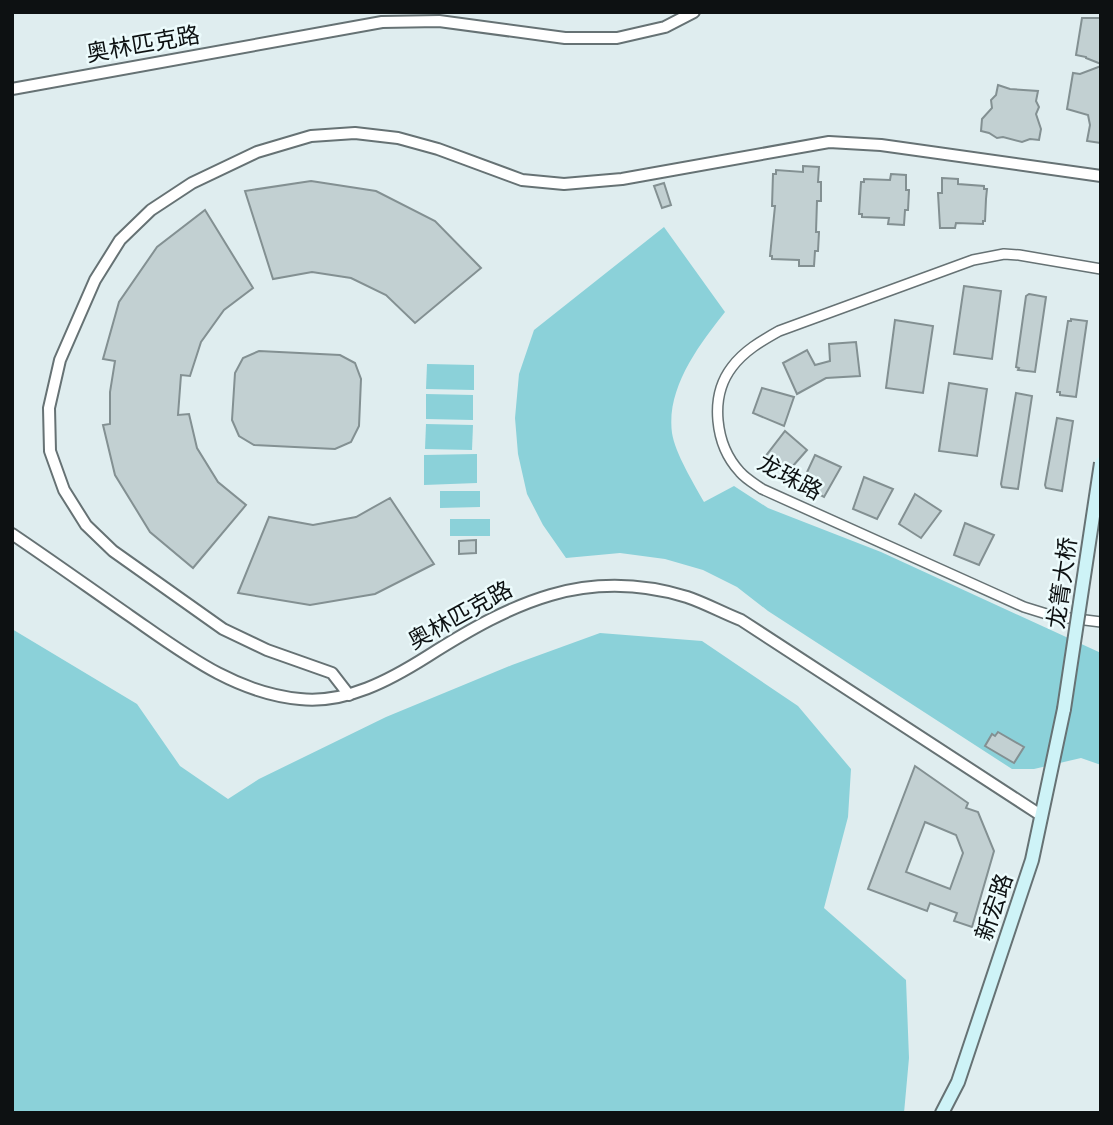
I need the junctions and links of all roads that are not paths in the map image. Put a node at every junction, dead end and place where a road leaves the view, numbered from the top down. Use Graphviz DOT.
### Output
graph roads {
  1 [pos="694,12"];
  2 [pos="12,89"];
  3 [pos="1101,176"];
  4 [pos="1101,269"];
  5 [pos="1101,463"];
  6 [pos="12,534"];
  7 [pos="1101,622"];
  8 [pos="349,695"];
  9 [pos="1064,709"];
  10 [pos="1042,816"];
  11 [pos="942,1113"];
  1 -- 2 [label="street, 奥林匹克路"];
  3 -- 8 [label="street"];
  4 -- 7 [label="street, 龙珠路"];
  5 -- 9 [label="main road, 龙箐大桥, bridge"];
  6 -- 8 [label="street, 奥林匹克路"];
  8 -- 10 [label="street, 奥林匹克路"];
  9 -- 10 [label="main road, 新宏路"];
  10 -- 11 [label="main road, 新宏路"];
}
